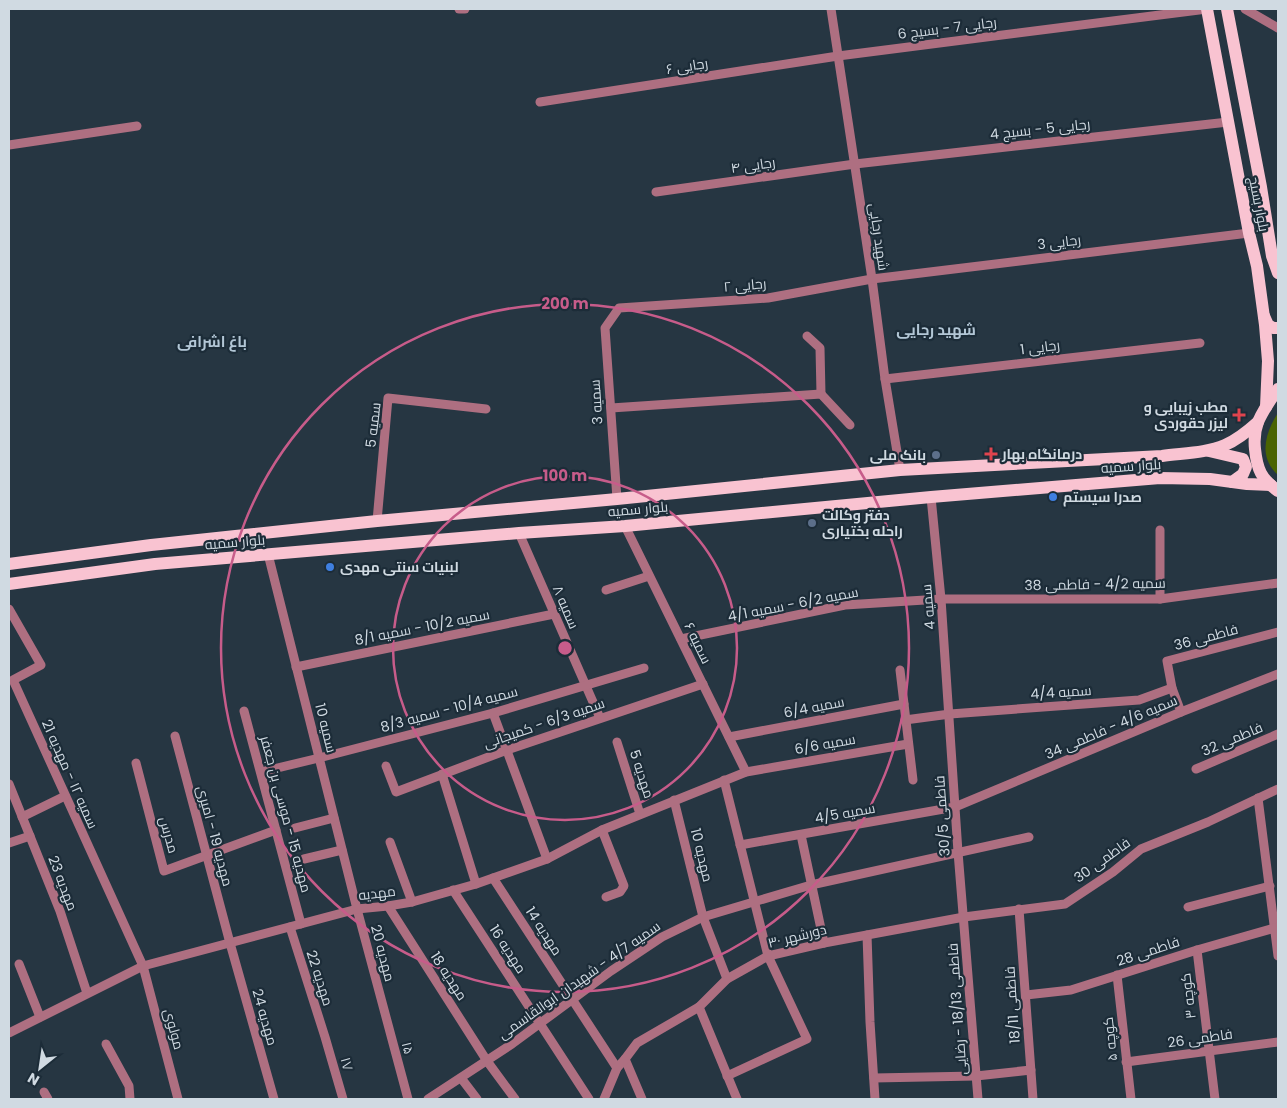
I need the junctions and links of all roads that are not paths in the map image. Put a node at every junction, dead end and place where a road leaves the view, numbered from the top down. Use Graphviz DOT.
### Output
graph roads {
  1 [pos="460,9"];
  2 [pos="465,9"];
  3 [pos="831,9"];
  4 [pos="1207,9"];
  5 [pos="1227,9"];
  6 [pos="1244,9"];
  7 [pos="1278,28"];
  8 [pos="838,56"];
  9 [pos="540,102"];
  10 [pos="1228,122"];
  11 [pos="137,126"];
  12 [pos="9,146"];
  13 [pos="854,164"];
  14 [pos="656,192"];
  15 [pos="1249,233"];
  16 [pos="1278,273"];
  17 [pos="872,279"];
  18 [pos="619,308"];
  19 [pos="1264,316"];
  20 [pos="1278,328"];
  21 [pos="808,336"];
  22 [pos="1200,342"];
  23 [pos="884,379"];
  24 [pos="1278,389"];
  25 [pos="821,394"];
  26 [pos="1266,407"];
  27 [pos="611,408"];
  28 [pos="486,409"];
  29 [pos="1258,422"];
  30 [pos="850,425"];
  31 [pos="1205,450"];
  32 [pos="900,470"];
  33 [pos="1232,482"];
  34 [pos="1274,488"];
  35 [pos="931,498"];
  36 [pos="617,499"];
  37 [pos="377,521"];
  38 [pos="625,526"];
  39 [pos="1160,530"];
  40 [pos="519,533"];
  41 [pos="268,554"];
  42 [pos="9,564"];
  43 [pos="649,576"];
  44 [pos="1278,583"];
  45 [pos="9,584"];
  46 [pos="606,590"];
  47 [pos="942,599"];
  48 [pos="1160,599"];
  49 [pos="9,609"];
  50 [pos="554,614"];
  51 [pos="1278,632"];
  52 [pos="681,639"];
  53 [pos="296,666"];
  54 [pos="644,668"];
  55 [pos="900,670"];
  56 [pos="1278,674"];
  57 [pos="703,684"];
  58 [pos="585,686"];
  59 [pos="1172,688"];
  60 [pos="904,704"];
  61 [pos="244,712"];
  62 [pos="1181,712"];
  63 [pos="493,713"];
  64 [pos="950,714"];
  65 [pos="600,718"];
  66 [pos="905,720"];
  67 [pos="1278,734"];
  68 [pos="174,736"];
  69 [pos="729,737"];
  70 [pos="617,742"];
  71 [pos="908,744"];
  72 [pos="507,750"];
  73 [pos="319,758"];
  74 [pos="136,763"];
  75 [pos="386,766"];
  76 [pos="1196,769"];
  77 [pos="260,772"];
  78 [pos="746,772"];
  79 [pos="442,774"];
  80 [pos="724,780"];
  81 [pos="913,780"];
  82 [pos="9,784"];
  83 [pos="1278,788"];
  84 [pos="66,796"];
  85 [pos="1258,798"];
  86 [pos="674,800"];
  87 [pos="955,807"];
  88 [pos="640,814"];
  89 [pos="22,817"];
  90 [pos="334,818"];
  91 [pos="295,828"];
  92 [pos="276,830"];
  93 [pos="602,830"];
  94 [pos="801,835"];
  95 [pos="30,836"];
  96 [pos="1029,837"];
  97 [pos="390,842"];
  98 [pos="9,843"];
  99 [pos="740,845"];
  100 [pos="342,850"];
  101 [pos="958,852"];
  102 [pos="206,856"];
  103 [pos="304,859"];
  104 [pos="547,859"];
  105 [pos="493,878"];
  106 [pos="476,884"];
  107 [pos="811,885"];
  108 [pos="1270,886"];
  109 [pos="453,890"];
  110 [pos="606,897"];
  111 [pos="412,902"];
  112 [pos="754,902"];
  113 [pos="388,906"];
  114 [pos="1188,907"];
  115 [pos="357,909"];
  116 [pos="1019,909"];
  117 [pos="703,917"];
  118 [pos="964,917"];
  119 [pos="302,924"];
  120 [pos="290,927"];
  121 [pos="1277,928"];
  122 [pos="868,935"];
  123 [pos="230,943"];
  124 [pos="824,943"];
  125 [pos="1196,950"];
  126 [pos="768,956"];
  127 [pos="1278,956"];
  128 [pos="19,964"];
  129 [pos="143,966"];
  130 [pos="1117,975"];
  131 [pos="726,979"];
  132 [pos="87,993"];
  133 [pos="1026,996"];
  134 [pos="572,1000"];
  135 [pos="382,1004"];
  136 [pos="699,1007"];
  137 [pos="40,1017"];
  138 [pos="540,1024"];
  139 [pos="9,1033"];
  140 [pos="325,1037"];
  141 [pos="1278,1042"];
  142 [pos="106,1044"];
  143 [pos="1209,1051"];
  144 [pos="625,1059"];
  145 [pos="487,1061"];
  146 [pos="1126,1062"];
  147 [pos="617,1068"];
  148 [pos="1031,1070"];
  149 [pos="727,1076"];
  150 [pos="976,1076"];
  151 [pos="461,1078"];
  152 [pos="874,1078"];
  153 [pos="130,1099"];
  154 [pos="178,1099"];
  155 [pos="274,1099"];
  156 [pos="343,1099"];
  157 [pos="408,1099"];
  158 [pos="428,1099"];
  159 [pos="477,1099"];
  160 [pos="515,1099"];
  161 [pos="589,1099"];
  162 [pos="604,1099"];
  163 [pos="642,1099"];
  164 [pos="737,1099"];
  165 [pos="875,1099"];
  166 [pos="978,1099"];
  167 [pos="1033,1099"];
  168 [pos="1131,1099"];
  169 [pos="1216,1099"];
  1 -- 2 [label="street"];
  3 -- 8 [label="street, شهید رجایی"];
  4 -- 8 [label="street, رجایی 7 - بسیج 6"];
  4 -- 10 [label="main road, بلوار بسیج"];
  5 -- 16 [label="main road, بلوار بسیج"];
  6 -- 7 [label="street"];
  8 -- 9 [label="street, رجایی ۶"];
  8 -- 13 [label="street, شهید رجایی"];
  10 -- 13 [label="street, رجایی 5 - بسیج 4"];
  10 -- 15 [label="main road, بلوار بسیج"];
  11 -- 12 [label="street"];
  13 -- 14 [label="street, رجایی ۴"];
  13 -- 17 [label="street, شهید رجایی"];
  15 -- 17 [label="street, رجایی 3"];
  15 -- 19 [label="main road, بلوار بسیج"];
  17 -- 18 [label="street, رجایی ۲"];
  17 -- 23 [label="street, شهید رجایی"];
  18 -- 27 [label="street, سمیه 3"];
  19 -- 20 [label="main road"];
  19 -- 26 [label="main road, بلوار بسیج"];
  21 -- 25 [label="street"];
  22 -- 23 [label="street, رجایی 1"];
  23 -- 32 [label="street, شهید رجایی"];
  24 -- 26 [label="main road"];
  25 -- 27 [label="street"];
  25 -- 30 [label="street"];
  26 -- 29 [label="main road"];
  27 -- 36 [label="street, سمیه 3"];
  28 -- 37 [label="street, سمیه 5"];
  29 -- 31 [label="main road, بلوار سمیه"];
  29 -- 34 [label="main road"];
  31 -- 32 [label="main road, بلوار سمیه"];
  31 -- 33 [label="main road"];
  32 -- 36 [label="main road, بلوار سمیه"];
  33 -- 34 [label="main road, بلوار سمیه"];
  33 -- 35 [label="main road, بلوار سمیه"];
  35 -- 38 [label="main road, بلوار سمیه"];
  35 -- 47 [label="street, سمیه 4"];
  36 -- 37 [label="main road, بلوار سمیه"];
  37 -- 42 [label="main road, بلوار سمیه"];
  38 -- 40 [label="main road, بلوار سمیه"];
  38 -- 43 [label="street, سمیه ۶"];
  39 -- 48 [label="street"];
  40 -- 41 [label="main road, بلوار سمیه"];
  40 -- 50 [label="street, سمیه ۸"];
  41 -- 45 [label="main road, بلوار سمیه"];
  41 -- 53 [label="street, سمیه 10"];
  43 -- 46 [label="street"];
  43 -- 52 [label="street, سمیه ۶"];
  44 -- 48 [label="street, سمیه 4/2 - فاطمی 38"];
  47 -- 48 [label="street, سمیه 4/2 - فاطمی 38"];
  47 -- 52 [label="street, سمیه 6/2 - سمیه 4/1"];
  47 -- 64 [label="street, سمیه 4"];
  49 -- 84 [label="street, سمیه ۱۲ - مهدیه 21"];
  50 -- 53 [label="street, سمیه 10/2 - سمیه 8/1"];
  50 -- 58 [label="street, سمیه ۸"];
  51 -- 59 [label="street, فاطمی 36"];
  52 -- 57 [label="street, سمیه ۶"];
  53 -- 73 [label="street, سمیه 10"];
  54 -- 58 [label="street, سمیه 10/4 - سمیه 8/3"];
  55 -- 60 [label="street"];
  56 -- 62 [label="street, سمیه 4/6 - فاطمی 34"];
  57 -- 65 [label="street, سمیه 6/3 - کمیجانی"];
  57 -- 69 [label="street, سمیه ۶"];
  58 -- 63 [label="street, سمیه 10/4 - سمیه 8/3"];
  58 -- 65 [label="street, سمیه ۸"];
  59 -- 62 [label="street"];
  59 -- 64 [label="street, سمیه 4/4"];
  60 -- 66 [label="street"];
  60 -- 69 [label="street, سمیه 6/4"];
  61 -- 77 [label="street, مهدیه 15 - موسی بن جعفر"];
  62 -- 87 [label="street, سمیه 4/6 - فاطمی 34"];
  63 -- 72 [label="street"];
  63 -- 73 [label="street, سمیه 10/4 - سمیه 8/3"];
  64 -- 66 [label="street, سمیه 4/4"];
  64 -- 87 [label="street, فاطمی 30/5"];
  65 -- 72 [label="street, سمیه 6/3 - کمیجانی"];
  66 -- 71 [label="street"];
  67 -- 76 [label="street, فاطمی 32"];
  68 -- 102 [label="street, مهدیه 19 - امیری"];
  69 -- 78 [label="street, سمیه ۶"];
  70 -- 88 [label="street, مهدیه 5"];
  71 -- 78 [label="street, سمیه 6/6"];
  71 -- 81 [label="street"];
  72 -- 79 [label="street, سمیه 6/3 - کمیجانی"];
  72 -- 104 [label="street"];
  73 -- 77 [label="street, سمیه 10/4 - سمیه 8/3"];
  73 -- 90 [label="street, سمیه 10"];
  74 -- 102 [label="street, مدرس"];
  75 -- 79 [label="street, سمیه 6/3 - کمیجانی"];
  77 -- 92 [label="street, مهدیه 15 - موسی بن جعفر"];
  78 -- 80 [label="street, مهدیه"];
  79 -- 106 [label="street"];
  80 -- 86 [label="street, مهدیه"];
  80 -- 99 [label="street"];
  82 -- 89 [label="street, مهدیه 23"];
  83 -- 85 [label="street, فاطمی 30"];
  84 -- 89 [label="street"];
  84 -- 129 [label="street, سمیه ۱۲ - مهدیه 21"];
  85 -- 108 [label="street"];
  85 -- 116 [label="street, فاطمی 30"];
  86 -- 88 [label="street, مهدیه"];
  86 -- 117 [label="street, مهدیه 10"];
  87 -- 94 [label="street, سمیه 4/5"];
  87 -- 101 [label="street, فاطمی 30/5"];
  88 -- 93 [label="street, مهدیه"];
  89 -- 95 [label="street, مهدیه 23"];
  90 -- 91 [label="street"];
  90 -- 100 [label="street, سمیه 10"];
  92 -- 102 [label="street"];
  92 -- 119 [label="street, مهدیه 15 - موسی بن جعفر"];
  93 -- 104 [label="street, مهدیه"];
  93 -- 110 [label="street"];
  94 -- 99 [label="street, سمیه 4/5"];
  94 -- 107 [label="street"];
  95 -- 98 [label="street"];
  95 -- 132 [label="street, مهدیه 23"];
  96 -- 101 [label="street, سمیه 4/7 - شهیدان ابوالقاسمی"];
  97 -- 111 [label="street"];
  99 -- 112 [label="street"];
  100 -- 103 [label="street"];
  100 -- 115 [label="street, سمیه 10"];
  101 -- 107 [label="street, سمیه 4/7 - شهیدان ابوالقاسمی"];
  101 -- 118 [label="street, فاطمی 30/5"];
  102 -- 123 [label="street, مهدیه 19 - امیری"];
  104 -- 105 [label="street, مهدیه"];
  105 -- 106 [label="street, مهدیه"];
  105 -- 134 [label="street, مهدیه 14"];
  106 -- 109 [label="street, مهدیه"];
  107 -- 112 [label="street, سمیه 4/7 - شهیدان ابوالقاسمی"];
  107 -- 124 [label="street"];
  108 -- 114 [label="street"];
  108 -- 121 [label="street"];
  109 -- 111 [label="street, مهدیه"];
  109 -- 138 [label="street, مهدیه 16"];
  111 -- 113 [label="street, مهدیه"];
  112 -- 117 [label="street, سمیه 4/7 - شهیدان ابوالقاسمی"];
  112 -- 126 [label="street"];
  113 -- 115 [label="street, مهدیه"];
  113 -- 145 [label="street, مهدیه 18"];
  115 -- 119 [label="street, مهدیه"];
  115 -- 135 [label="street, مهدیه 20"];
  116 -- 118 [label="street, فاطمی 30"];
  116 -- 133 [label="street, فاطمی 18/11"];
  117 -- 131 [label="street, مهدیه 10"];
  117 -- 134 [label="street, سمیه 4/7 - شهیدان ابوالقاسمی"];
  118 -- 122 [label="street, دورشهر ۳۰"];
  118 -- 150 [label="street, فاطمی 18/13 - رضایی"];
  119 -- 120 [label="street, مهدیه"];
  120 -- 123 [label="street, مهدیه"];
  120 -- 140 [label="street, مهدیه 22"];
  121 -- 125 [label="street, فاطمی 28"];
  121 -- 127 [label="street"];
  122 -- 124 [label="street, دورشهر ۳۰"];
  122 -- 152 [label="street"];
  123 -- 129 [label="street, مهدیه"];
  123 -- 155 [label="street, مهدیه 24"];
  124 -- 126 [label="street, دورشهر ۳۰"];
  125 -- 130 [label="street, فاطمی 28"];
  125 -- 143 [label="street, کوچه ۳"];
  126 -- 131 [label="street, دورشهر ۳۰"];
  126 -- 149 [label="street"];
  128 -- 137 [label="street"];
  129 -- 132 [label="street, مهدیه"];
  129 -- 154 [label="street, مولوی"];
  130 -- 133 [label="street, فاطمی 28"];
  130 -- 146 [label="street, کوچه ۵"];
  131 -- 136 [label="street, دورشهر ۳۰"];
  132 -- 137 [label="street, مهدیه"];
  133 -- 148 [label="street, فاطمی 18/11"];
  134 -- 138 [label="street, سمیه 4/7 - شهیدان ابوالقاسمی"];
  134 -- 147 [label="street, مهدیه 14"];
  135 -- 157 [label="street, ۱۵"];
  136 -- 144 [label="street, دورشهر ۳۰"];
  136 -- 149 [label="street"];
  137 -- 139 [label="street, مهدیه"];
  138 -- 145 [label="street, سمیه 4/7 - شهیدان ابوالقاسمی"];
  138 -- 161 [label="street, مهدیه 16"];
  140 -- 156 [label="street, ۱۷"];
  141 -- 143 [label="street, فاطمی 26"];
  142 -- 153 [label="street"];
  143 -- 146 [label="street, فاطمی 26"];
  143 -- 169 [label="street, کوچه ۳"];
  144 -- 147 [label="street, دورشهر ۳۰"];
  144 -- 163 [label="street"];
  145 -- 151 [label="street, سمیه 4/7 - شهیدان ابوالقاسمی"];
  145 -- 160 [label="street, مهدیه 18"];
  146 -- 168 [label="street, کوچه ۵"];
  147 -- 162 [label="street, دورشهر ۳۰"];
  148 -- 150 [label="street"];
  148 -- 167 [label="street, فاطمی 18/11"];
  149 -- 164 [label="street"];
  150 -- 152 [label="street"];
  150 -- 166 [label="street, فاطمی 18/13 - رضایی"];
  151 -- 158 [label="street, سمیه 4/7 - شهیدان ابوالقاسمی"];
  151 -- 159 [label="street"];
  152 -- 165 [label="street"];
}
